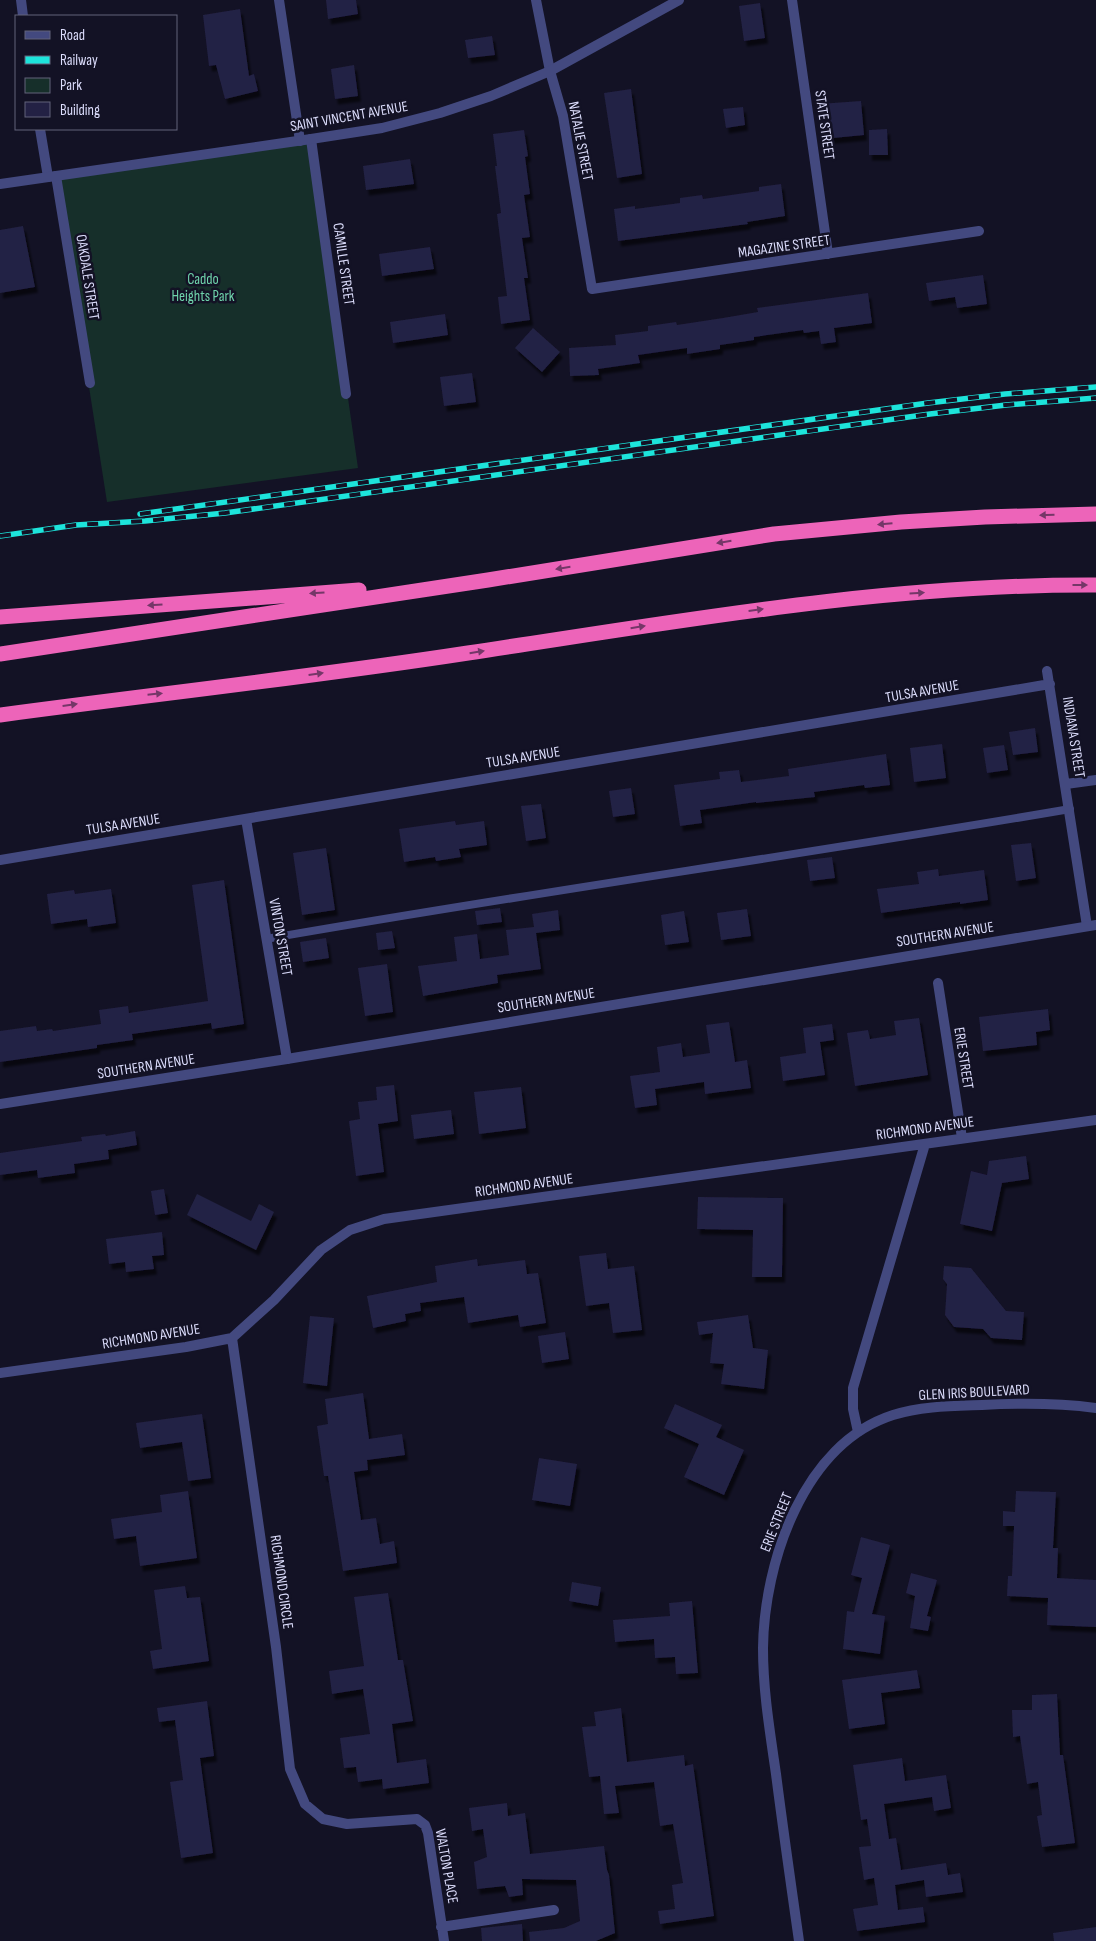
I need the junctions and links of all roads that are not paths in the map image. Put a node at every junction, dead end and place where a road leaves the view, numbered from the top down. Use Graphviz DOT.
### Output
graph roads {
  1 [pos="21,0"];
  2 [pos="279,0"];
  3 [pos="536,0"];
  4 [pos="679,0"];
  5 [pos="792,0"];
  6 [pos="23,15"];
  7 [pos="550,71"];
  8 [pos="40,130"];
  9 [pos="311,139"];
  10 [pos="300,141"];
  11 [pos="52,177"];
  12 [pos="0,184"];
  13 [pos="980,231"];
  14 [pos="828,254"];
  15 [pos="592,289"];
  16 [pos="90,383"];
  17 [pos="346,394"];
  18 [pos="1096,514"];
  19 [pos="488,580"];
  20 [pos="1096,585"];
  21 [pos="0,617"];
  22 [pos="0,654"];
  23 [pos="1047,671"];
  24 [pos="1050,684"];
  25 [pos="33,710"];
  26 [pos="0,715"];
  27 [pos="0,726"];
  28 [pos="1096,780"];
  29 [pos="1066,784"];
  30 [pos="1070,808"];
  31 [pos="246,819"];
  32 [pos="0,860"];
  33 [pos="1091,926"];
  34 [pos="266,939"];
  35 [pos="938,983"];
  36 [pos="287,1059"];
  37 [pos="0,1104"];
  38 [pos="1096,1120"];
  39 [pos="962,1138"];
  40 [pos="925,1144"];
  41 [pos="232,1338"];
  42 [pos="0,1373"];
  43 [pos="1096,1408"];
  44 [pos="858,1432"];
  45 [pos="323,1820"];
  46 [pos="554,1910"];
  47 [pos="442,1927"];
  48 [pos="444,1941"];
  49 [pos="799,1941"];
  1 -- 6 [label="street"];
  2 -- 10 [label="street"];
  3 -- 7 [label="street, NATALIE STREET"];
  4 -- 7 [label="street, SAINT VINCENT AVENUE"];
  5 -- 14 [label="street, STATE STREET"];
  7 -- 9 [label="street, SAINT VINCENT AVENUE"];
  7 -- 15 [label="street, NATALIE STREET"];
  8 -- 11 [label="street, OAKDALE STREET"];
  9 -- 10 [label="street, SAINT VINCENT AVENUE"];
  9 -- 17 [label="street, CAMILLE STREET"];
  10 -- 11 [label="street, SAINT VINCENT AVENUE"];
  11 -- 12 [label="street, SAINT VINCENT AVENUE"];
  11 -- 16 [label="street, OAKDALE STREET"];
  13 -- 14 [label="street, MAGAZINE STREET"];
  14 -- 15 [label="street, MAGAZINE STREET"];
  18 -- 19 [label="highway, one-way"];
  19 -- 21 [label="highway, one-way"];
  19 -- 22 [label="highway"];
  25 -- 20 [label="highway, one-way"];
  23 -- 24 [label="street, INDIANA STREET"];
  24 -- 29 [label="street, INDIANA STREET"];
  24 -- 31 [label="street, TULSA AVENUE"];
  25 -- 26 [label="highway"];
  25 -- 27 [label="highway"];
  28 -- 29 [label="street"];
  29 -- 30 [label="street, INDIANA STREET"];
  30 -- 33 [label="street, INDIANA STREET"];
  30 -- 34 [label="lane"];
  31 -- 32 [label="street, TULSA AVENUE"];
  31 -- 34 [label="street, VINTON STREET"];
  33 -- 36 [label="street, SOUTHERN AVENUE"];
  34 -- 36 [label="street, VINTON STREET"];
  35 -- 39 [label="street, ERIE STREET"];
  36 -- 37 [label="street, SOUTHERN AVENUE"];
  38 -- 39 [label="street, RICHMOND AVENUE"];
  39 -- 40 [label="street, RICHMOND AVENUE"];
  40 -- 41 [label="street, RICHMOND AVENUE"];
  40 -- 44 [label="street"];
  41 -- 42 [label="street, RICHMOND AVENUE"];
  41 -- 45 [label="street, RICHMOND CIRCLE"];
  43 -- 44 [label="street, GLEN IRIS BOULEVARD"];
  44 -- 49 [label="street, ERIE STREET"];
  45 -- 47 [label="street, WALTON PLACE"];
  46 -- 47 [label="street, WALTON PLACE"];
  47 -- 48 [label="street, WALTON PLACE"];
}
